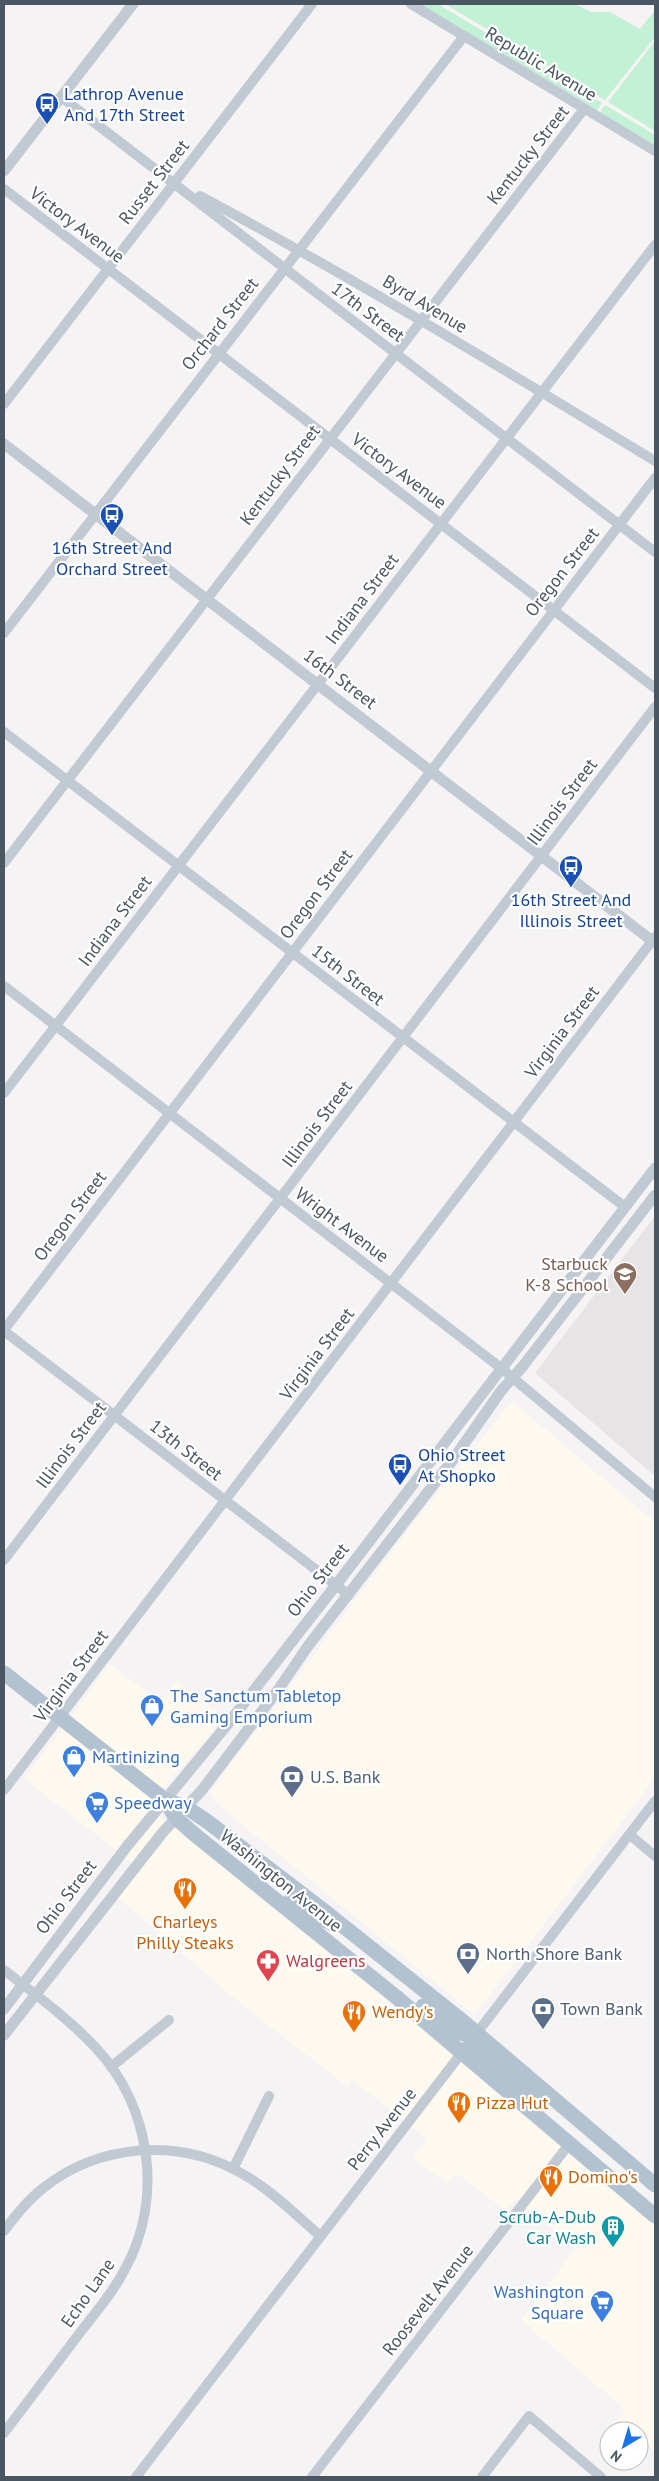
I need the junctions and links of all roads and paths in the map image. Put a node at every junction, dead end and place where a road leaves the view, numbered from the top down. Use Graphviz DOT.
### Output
graph roads {
  1 [pos="133,4"];
  2 [pos="312,4"];
  3 [pos="411,4"];
  4 [pos="464,36"];
  5 [pos="61,97"];
  6 [pos="584,109"];
  7 [pos="655,152"];
  8 [pos="4,171"];
  9 [pos="175,182"];
  10 [pos="4,189"];
  11 [pos="655,245"];
  12 [pos="299,249"];
  13 [pos="107,268"];
  14 [pos="284,268"];
  15 [pos="421,320"];
  16 [pos="395,353"];
  17 [pos="218,354"];
  18 [pos="541,392"];
  19 [pos="4,404"];
  20 [pos="329,438"];
  21 [pos="506,438"];
  22 [pos="4,444"];
  23 [pos="655,461"];
  24 [pos="655,478"];
  25 [pos="95,514"];
  26 [pos="440,523"];
  27 [pos="619,525"];
  28 [pos="655,552"];
  29 [pos="206,599"];
  30 [pos="553,610"];
  31 [pos="4,634"];
  32 [pos="317,684"];
  33 [pos="655,688"];
  34 [pos="655,707"];
  35 [pos="4,732"];
  36 [pos="431,771"];
  37 [pos="67,780"];
  38 [pos="542,856"];
  39 [pos="4,863"];
  40 [pos="178,866"];
  41 [pos="654,940"];
  42 [pos="292,952"];
  43 [pos="4,986"];
  44 [pos="55,1026"];
  45 [pos="403,1038"];
  46 [pos="4,1093"];
  47 [pos="169,1113"];
  48 [pos="514,1122"];
  49 [pos="655,1168"];
  50 [pos="655,1196"];
  51 [pos="280,1198"];
  52 [pos="625,1207"];
  53 [pos="570,1278"];
  54 [pos="391,1283"];
  55 [pos="578,1295"];
  56 [pos="4,1330"];
  57 [pos="502,1368"];
  58 [pos="513,1378"];
  59 [pos="114,1415"];
  60 [pos="655,1497"];
  61 [pos="225,1500"];
  62 [pos="4,1560"];
  63 [pos="336,1585"];
  64 [pos="349,1595"];
  65 [pos="4,1673"];
  66 [pos="59,1718"];
  67 [pos="4,1790"];
  68 [pos="165,1800"];
  69 [pos="655,1801"];
  70 [pos="181,1813"];
  71 [pos="630,1835"];
  72 [pos="655,1856"];
  73 [pos="264,1893"];
  74 [pos="307,1927"];
  75 [pos="344,1928"];
  76 [pos="395,1967"];
  77 [pos="4,1970"];
  78 [pos="377,1981"];
  79 [pos="23,1984"];
  80 [pos="35,1994"];
  81 [pos="4,2009"];
  82 [pos="169,2020"];
  83 [pos="4,2034"];
  84 [pos="477,2034"];
  85 [pos="463,2051"];
  86 [pos="112,2067"];
  87 [pos="269,2096"];
  88 [pos="558,2105"];
  89 [pos="570,2143"];
  90 [pos="145,2150"];
  91 [pos="233,2169"];
  92 [pos="655,2185"];
  93 [pos="655,2216"];
  94 [pos="4,2231"];
  95 [pos="320,2236"];
  96 [pos="4,2434"];
  97 [pos="136,2477"];
  98 [pos="312,2477"];
  99 [pos="482,2477"];
  100 [pos="601,2477"];
  1 -- 5 [label="street"];
  2 -- 9 [label="street, Russet Street"];
  3 -- 4 [label="street, Republic Avenue"];
  4 -- 6 [label="street, Republic Avenue"];
  4 -- 12 [label="street, Orchard Street"];
  5 -- 8 [label="street"];
  5 -- 9 [label="street, 17th Street"];
  6 -- 7 [label="street, Republic Avenue"];
  6 -- 15 [label="street, Kentucky Street"];
  9 -- 12 [label="street, Byrd Avenue"];
  9 -- 13 [label="street, Russet Street"];
  9 -- 14 [label="street, 17th Street"];
  10 -- 13 [label="street, Victory Avenue"];
  11 -- 18 [label="street, Indiana Street"];
  12 -- 14 [label="street, Orchard Street"];
  12 -- 15 [label="street, Byrd Avenue"];
  13 -- 17 [label="street, Victory Avenue"];
  13 -- 19 [label="street, Russet Street"];
  14 -- 16 [label="street, 17th Street"];
  14 -- 17 [label="street, Orchard Street"];
  15 -- 16 [label="street, Kentucky Street"];
  15 -- 18 [label="street, Byrd Avenue"];
  16 -- 20 [label="street, Kentucky Street"];
  16 -- 21 [label="street, 17th Street"];
  17 -- 20 [label="street, Victory Avenue"];
  17 -- 25 [label="street, Orchard Street"];
  18 -- 21 [label="street, Indiana Street"];
  18 -- 23 [label="street, Byrd Avenue"];
  20 -- 26 [label="street, Victory Avenue"];
  20 -- 29 [label="street, Kentucky Street"];
  21 -- 26 [label="street, Indiana Street"];
  21 -- 27 [label="street, 17th Street"];
  22 -- 25 [label="street, 16th Street"];
  24 -- 27 [label="street, Oregon Street"];
  25 -- 29 [label="street, 16th Street"];
  25 -- 31 [label="street, Orchard Street"];
  26 -- 30 [label="street, Victory Avenue"];
  26 -- 32 [label="street, Indiana Street"];
  27 -- 28 [label="street, 17th Street"];
  27 -- 30 [label="street, Oregon Street"];
  29 -- 32 [label="street, 16th Street"];
  29 -- 37 [label="street, Kentucky Street"];
  30 -- 33 [label="street, Victory Avenue"];
  30 -- 36 [label="street, Oregon Street"];
  32 -- 36 [label="street, 16th Street"];
  32 -- 40 [label="street, Indiana Street"];
  34 -- 38 [label="street, Illinois Street"];
  35 -- 37 [label="street, 15th Street"];
  36 -- 38 [label="street, 16th Street"];
  36 -- 42 [label="street, Oregon Street"];
  37 -- 39 [label="street, Kentucky Street"];
  37 -- 40 [label="street, 15th Street"];
  38 -- 41 [label="street, 16th Street"];
  38 -- 45 [label="street, Illinois Street"];
  40 -- 42 [label="street, 15th Street"];
  40 -- 44 [label="street, Indiana Street"];
  41 -- 48 [label="street, Virginia Street"];
  42 -- 45 [label="street, 15th Street"];
  42 -- 47 [label="street, Oregon Street"];
  43 -- 44 [label="street, Wright Avenue"];
  44 -- 46 [label="street, Indiana Street"];
  44 -- 47 [label="street, Wright Avenue"];
  45 -- 48 [label="street, 15th Street"];
  45 -- 51 [label="street, Illinois Street"];
  47 -- 51 [label="street, Wright Avenue"];
  47 -- 56 [label="street, Oregon Street"];
  48 -- 52 [label="street, 15th Street"];
  48 -- 54 [label="street, Virginia Street"];
  49 -- 52 [label="street, Ohio Street"];
  50 -- 55 [label="street, Ohio Street"];
  51 -- 54 [label="street, Wright Avenue"];
  51 -- 59 [label="street, Illinois Street"];
  52 -- 53 [label="street, Ohio Street"];
  53 -- 55 [label="street"];
  53 -- 57 [label="street, Ohio Street"];
  54 -- 57 [label="street, Wright Avenue"];
  54 -- 61 [label="street, Virginia Street"];
  55 -- 58 [label="street, Ohio Street"];
  56 -- 59 [label="street, 13th Street"];
  57 -- 58 [label="street, Wright Avenue"];
  57 -- 63 [label="street, Ohio Street"];
  58 -- 60 [label="street, Wright Avenue"];
  58 -- 64 [label="street, Ohio Street"];
  59 -- 61 [label="street, 13th Street"];
  59 -- 62 [label="street, Illinois Street"];
  61 -- 63 [label="street, 13th Street"];
  61 -- 66 [label="street, Virginia Street"];
  63 -- 64 [label="street, 13th Street"];
  63 -- 68 [label="street, Ohio Street"];
  64 -- 70 [label="street, Ohio Street"];
  65 -- 66 [label="main road, Washington Avenue"];
  66 -- 67 [label="street, Virginia Street"];
  66 -- 68 [label="main road, Washington Avenue"];
  68 -- 70 [label="main road, Washington Avenue"];
  68 -- 79 [label="street, Ohio Street"];
  69 -- 71 [label="street, Perry Avenue"];
  70 -- 73 [label="main road, Washington Avenue"];
  70 -- 75 [label="main road, Washington Avenue"];
  70 -- 80 [label="street, Ohio Street"];
  71 -- 72 [label="street"];
  71 -- 84 [label="street, Perry Avenue"];
  73 -- 74 [label="main road, Washington Avenue"];
  73 -- 75 [label="main road"];
  74 -- 76 [label="main road"];
  74 -- 78 [label="main road, Washington Avenue"];
  75 -- 76 [label="main road, Washington Avenue"];
  76 -- 84 [label="main road, Washington Avenue"];
  77 -- 79 [label="street, Echo Lane"];
  78 -- 84 [label="main road"];
  78 -- 85 [label="main road, Washington Avenue"];
  79 -- 80 [label="street, Echo Lane"];
  79 -- 81 [label="street, Ohio Street"];
  80 -- 83 [label="street, Ohio Street"];
  80 -- 86 [label="street, Echo Lane"];
  82 -- 86 [label="street"];
  84 -- 85 [label="street, Perry Avenue"];
  84 -- 88 [label="main road, Washington Avenue"];
  85 -- 88 [label="main road"];
  85 -- 89 [label="main road, Washington Avenue"];
  85 -- 95 [label="street, Perry Avenue"];
  86 -- 90 [label="street, Echo Lane"];
  87 -- 91 [label="street"];
  88 -- 92 [label="main road, Washington Avenue"];
  89 -- 93 [label="main road, Washington Avenue"];
  89 -- 98 [label="street, Roosevelt Avenue"];
  90 -- 91 [label="street"];
  90 -- 94 [label="street"];
  90 -- 96 [label="street, Echo Lane"];
  91 -- 95 [label="street"];
  95 -- 97 [label="street, Perry Avenue"];
  99 -- 100 [label="street"];
}
